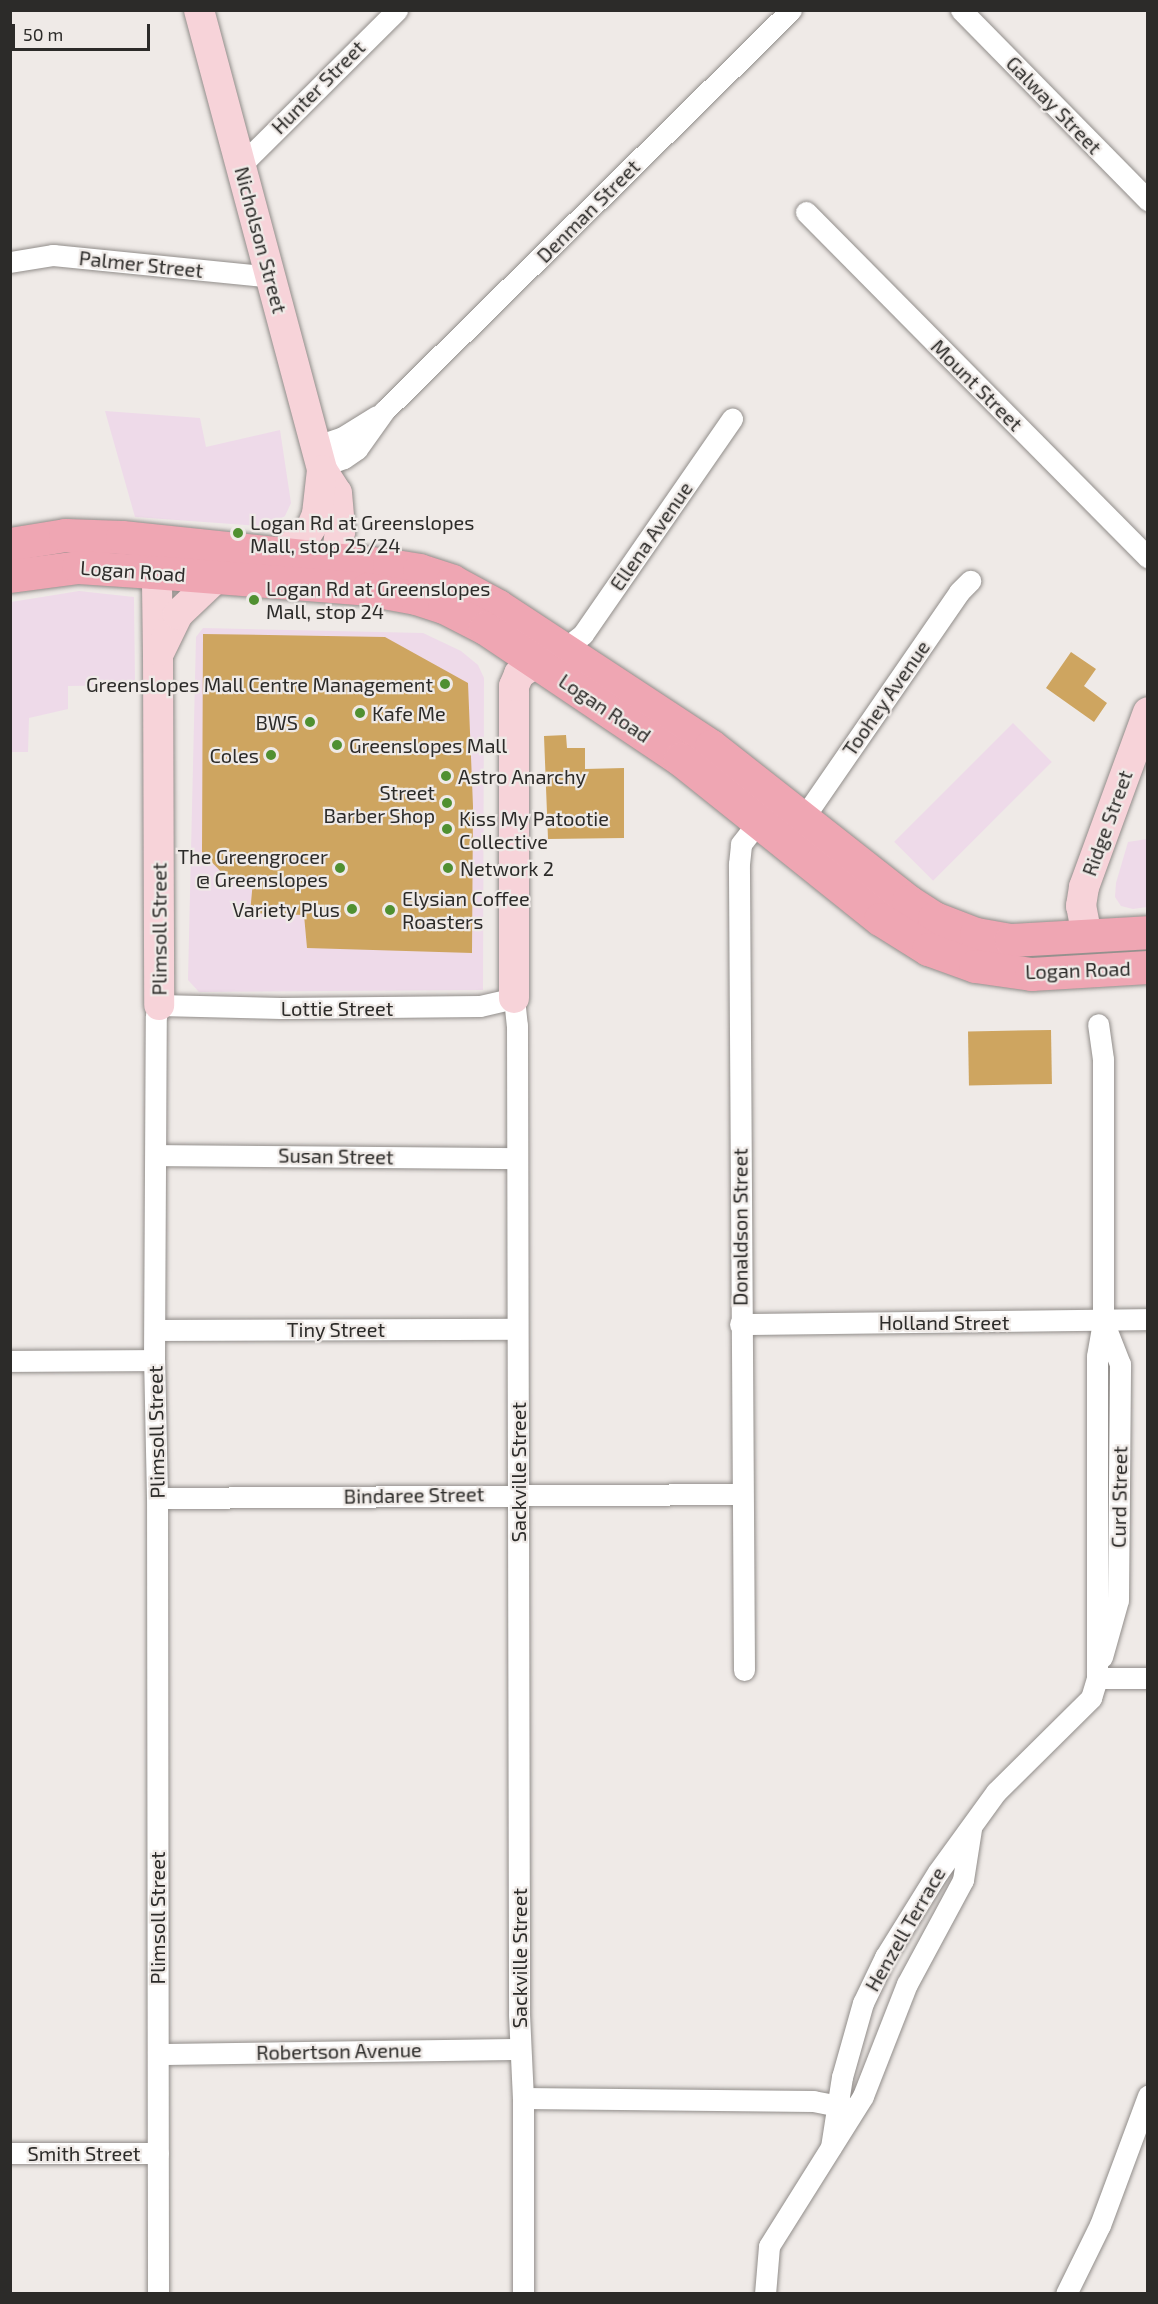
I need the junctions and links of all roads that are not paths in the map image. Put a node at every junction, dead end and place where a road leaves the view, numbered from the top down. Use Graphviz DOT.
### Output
graph roads {
  1 [pos="199,10"];
  2 [pos="396,10"];
  3 [pos="791,10"];
  4 [pos="961,10"];
  5 [pos="241,165"];
  6 [pos="1148,200"];
  7 [pos="806,212"];
  8 [pos="10,262"];
  9 [pos="272,277"];
  10 [pos="732,419"];
  11 [pos="320,461"];
  12 [pos="65,535"];
  13 [pos="10,544"];
  14 [pos="281,554"];
  15 [pos="1148,558"];
  16 [pos="153,572"];
  17 [pos="333,572"];
  18 [pos="10,576"];
  19 [pos="218,576"];
  20 [pos="970,581"];
  21 [pos="550,655"];
  22 [pos="158,657"];
  23 [pos="1148,712"];
  24 [pos="769,809"];
  25 [pos="794,829"];
  26 [pos="1148,932"];
  27 [pos="1087,936"];
  28 [pos="1148,967"];
  29 [pos="1107,970"];
  30 [pos="514,998"];
  31 [pos="159,1005"];
  32 [pos="1098,1024"];
  33 [pos="157,1155"];
  34 [pos="516,1158"];
  35 [pos="1148,1319"];
  36 [pos="1103,1321"];
  37 [pos="740,1324"];
  38 [pos="517,1329"];
  39 [pos="156,1330"];
  40 [pos="154,1360"];
  41 [pos="10,1361"];
  42 [pos="518,1494"];
  43 [pos="742,1494"];
  44 [pos="157,1498"];
  45 [pos="744,1670"];
  46 [pos="1097,1676"];
  47 [pos="1148,1678"];
  48 [pos="958,1857"];
  49 [pos="520,2049"];
  50 [pos="158,2054"];
  51 [pos="1148,2096"];
  52 [pos="523,2098"];
  53 [pos="846,2107"];
  54 [pos="10,2153"];
  55 [pos="158,2153"];
  56 [pos="158,2294"];
  57 [pos="523,2294"];
  58 [pos="765,2294"];
  59 [pos="1066,2294"];
  1 -- 5 [label="street, Nicholson Street"];
  2 -- 5 [label="street, Hunter Street"];
  3 -- 11 [label="street, Denman Street"];
  4 -- 6 [label="street, Galway Street"];
  5 -- 9 [label="street, Nicholson Street"];
  7 -- 15 [label="street, Mount Street"];
  8 -- 9 [label="street, Palmer Street"];
  9 -- 11 [label="street, Nicholson Street"];
  10 -- 21 [label="street, Ellena Avenue"];
  11 -- 14 [label="street, Nicholson Street"];
  11 -- 17 [label="street, Nicholson Street"];
  12 -- 13 [label="main road, Logan Road"];
  12 -- 14 [label="main road, Logan Road"];
  12 -- 16 [label="main road"];
  14 -- 17 [label="main road, Logan Road"];
  16 -- 18 [label="main road, Logan Road"];
  16 -- 19 [label="main road, Logan Road"];
  16 -- 22 [label="street, Plimsoll Street"];
  17 -- 19 [label="main road, Logan Road"];
  17 -- 21 [label="main road, Logan Road"];
  19 -- 22 [label="street"];
  20 -- 25 [label="street, Toohey Avenue"];
  21 -- 24 [label="main road, Logan Road"];
  21 -- 30 [label="street, Sackville Street"];
  22 -- 31 [label="street, Plimsoll Street"];
  23 -- 27 [label="street, Ridge Street"];
  24 -- 25 [label="main road, Logan Road"];
  24 -- 37 [label="street, Donaldson Street"];
  25 -- 27 [label="main road, Logan Road"];
  25 -- 29 [label="main road, Logan Road"];
  26 -- 27 [label="main road, Logan Road"];
  27 -- 29 [label="main road"];
  28 -- 29 [label="main road, Logan Road"];
  30 -- 31 [label="street, Lottie Street"];
  30 -- 34 [label="street, Sackville Street"];
  31 -- 33 [label="street, Plimsoll Street"];
  32 -- 36 [label="street, Curd Street"];
  33 -- 34 [label="street, Susan Street"];
  33 -- 39 [label="street, Plimsoll Street"];
  34 -- 38 [label="street, Sackville Street"];
  35 -- 36 [label="street, Holland Street"];
  36 -- 37 [label="street, Holland Street"];
  36 -- 46 [label="street, Curd Street"];
  37 -- 43 [label="street, Donaldson Street"];
  38 -- 39 [label="street, Tiny Street"];
  38 -- 42 [label="street, Sackville Street"];
  39 -- 40 [label="street, Plimsoll Street"];
  40 -- 41 [label="street"];
  40 -- 44 [label="street, Plimsoll Street"];
  42 -- 43 [label="street, Bindaree Street"];
  42 -- 44 [label="street, Bindaree Street"];
  42 -- 49 [label="street, Sackville Street"];
  43 -- 45 [label="street, Donaldson Street"];
  44 -- 50 [label="street, Plimsoll Street"];
  46 -- 47 [label="street"];
  46 -- 48 [label="street, Henzell Terrace"];
  48 -- 53 [label="street, Henzell Terrace"];
  48 -- 53 [label="street, Henzell Terrace"];
  49 -- 50 [label="street, Robertson Avenue"];
  49 -- 52 [label="street, Sackville Street"];
  50 -- 55 [label="street, Plimsoll Street"];
  51 -- 59 [label="street"];
  52 -- 53 [label="street"];
  52 -- 57 [label="street, Sackville Street"];
  53 -- 58 [label="street, Henzell Terrace"];
  54 -- 55 [label="street, Smith Street"];
  55 -- 56 [label="street, Plimsoll Street"];
}
